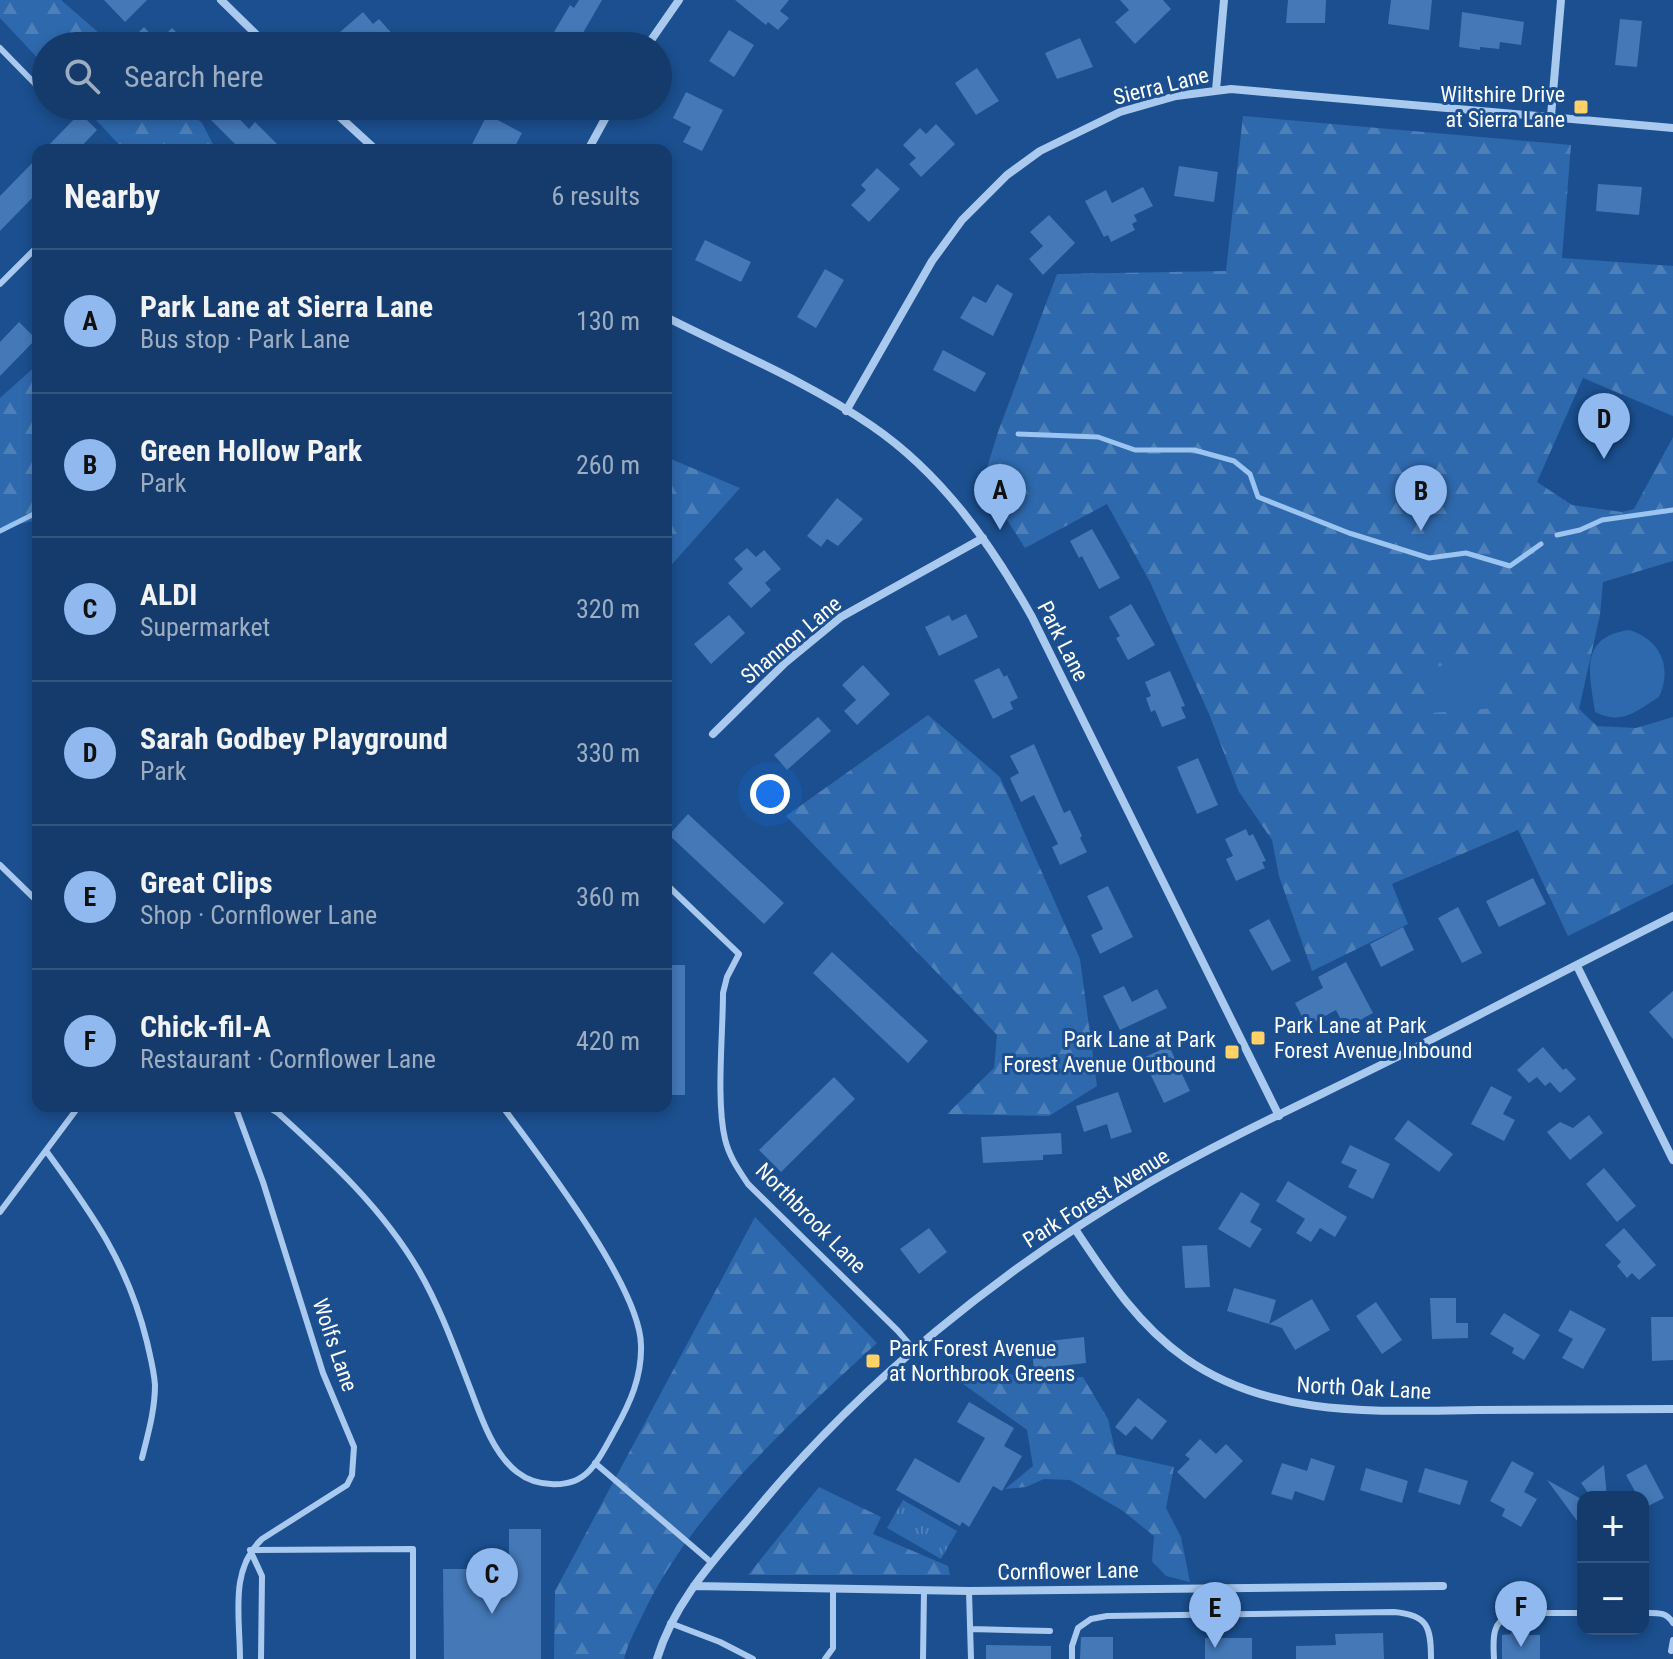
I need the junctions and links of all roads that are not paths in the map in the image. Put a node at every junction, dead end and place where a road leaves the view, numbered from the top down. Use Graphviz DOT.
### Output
graph roads {
  1 [pos="221,0"];
  2 [pos="679,0"];
  3 [pos="1224,0"];
  4 [pos="1561,0"];
  5 [pos="254,32"];
  6 [pos="657,32"];
  7 [pos="0,48"];
  8 [pos="32,81"];
  9 [pos="1216,90"];
  10 [pos="1551,116"];
  11 [pos="343,120"];
  12 [pos="604,120"];
  13 [pos="1673,128"];
  14 [pos="369,144"];
  15 [pos="591,144"];
  16 [pos="32,252"];
  17 [pos="0,284"];
  18 [pos="672,320"];
  19 [pos="846,411"];
  20 [pos="983,538"];
  21 [pos="713,734"];
  22 [pos="0,865"];
  23 [pos="672,890"];
  24 [pos="32,896"];
  25 [pos="1673,916"];
  26 [pos="1577,966"];
  27 [pos="75,1112"];
  28 [pos="237,1112"];
  29 [pos="276,1112"];
  30 [pos="506,1112"];
  31 [pos="1279,1116"];
  32 [pos="47,1152"];
  33 [pos="1673,1160"];
  34 [pos="0,1212"];
  35 [pos="1075,1229"];
  36 [pos="915,1351"];
  37 [pos="1673,1409"];
  38 [pos="142,1458"];
  39 [pos="595,1463"];
  40 [pos="250,1550"];
  41 [pos="712,1563"];
  42 [pos="694,1586"];
  43 [pos="1443,1586"];
  44 [pos="833,1588"];
  45 [pos="924,1590"];
  46 [pos="969,1591"];
  47 [pos="1577,1613"];
  48 [pos="1649,1613"];
  49 [pos="670,1623"];
  50 [pos="1673,1623"];
  51 [pos="970,1629"];
  52 [pos="1050,1631"];
  53 [pos="1673,1640"];
  54 [pos="1671,1651"];
  55 [pos="240,1659"];
  56 [pos="261,1659"];
  57 [pos="413,1659"];
  58 [pos="657,1659"];
  59 [pos="753,1659"];
  60 [pos="825,1659"];
  61 [pos="923,1659"];
  62 [pos="971,1659"];
  63 [pos="1072,1659"];
  64 [pos="1431,1659"];
  65 [pos="1494,1659"];
  1 -- 5 [label="street"];
  2 -- 6 [label="street"];
  3 -- 9 [label="street"];
  4 -- 10 [label="street"];
  7 -- 8 [label="lane"];
  9 -- 10 [label="street, Sierra Lane"];
  9 -- 19 [label="street, Sierra Lane"];
  10 -- 13 [label="street, Sierra Lane"];
  11 -- 14 [label="street"];
  12 -- 15 [label="street"];
  16 -- 17 [label="lane"];
  18 -- 19 [label="street, Park Lane"];
  19 -- 20 [label="street, Park Lane"];
  20 -- 21 [label="street, Shannon Lane"];
  20 -- 31 [label="street, Park Lane"];
  22 -- 24 [label="lane"];
  23 -- 36 [label="lane, Northbrook Lane"];
  25 -- 26 [label="street, Park Forest Avenue"];
  26 -- 31 [label="street, Park Forest Avenue"];
  26 -- 33 [label="street"];
  27 -- 32 [label="lane"];
  28 -- 40 [label="lane, Wolfs Lane"];
  29 -- 39 [label="lane"];
  30 -- 39 [label="lane"];
  31 -- 35 [label="street, Park Forest Avenue"];
  32 -- 34 [label="lane"];
  32 -- 38 [label="lane"];
  35 -- 36 [label="street, Park Forest Avenue"];
  35 -- 37 [label="street, North Oak Lane"];
  36 -- 41 [label="street, Park Forest Avenue"];
  39 -- 41 [label="lane"];
  40 -- 55 [label="lane"];
  40 -- 56 [label="lane"];
  40 -- 57 [label="lane"];
  41 -- 42 [label="street, Park Forest Avenue"];
  42 -- 44 [label="street, Cornflower Lane"];
  42 -- 49 [label="street, Park Forest Avenue"];
  43 -- 46 [label="street, Cornflower Lane"];
  44 -- 45 [label="street, Cornflower Lane"];
  44 -- 60 [label="lane"];
  45 -- 46 [label="street, Cornflower Lane"];
  45 -- 61 [label="lane"];
  46 -- 51 [label="lane"];
  47 -- 65 [label="lane"];
  48 -- 50 [label="lane"];
  49 -- 58 [label="street, Park Forest Avenue"];
  49 -- 59 [label="lane"];
  51 -- 52 [label="lane"];
  51 -- 62 [label="lane"];
  53 -- 54 [label="lane"];
  63 -- 64 [label="lane"];
}
